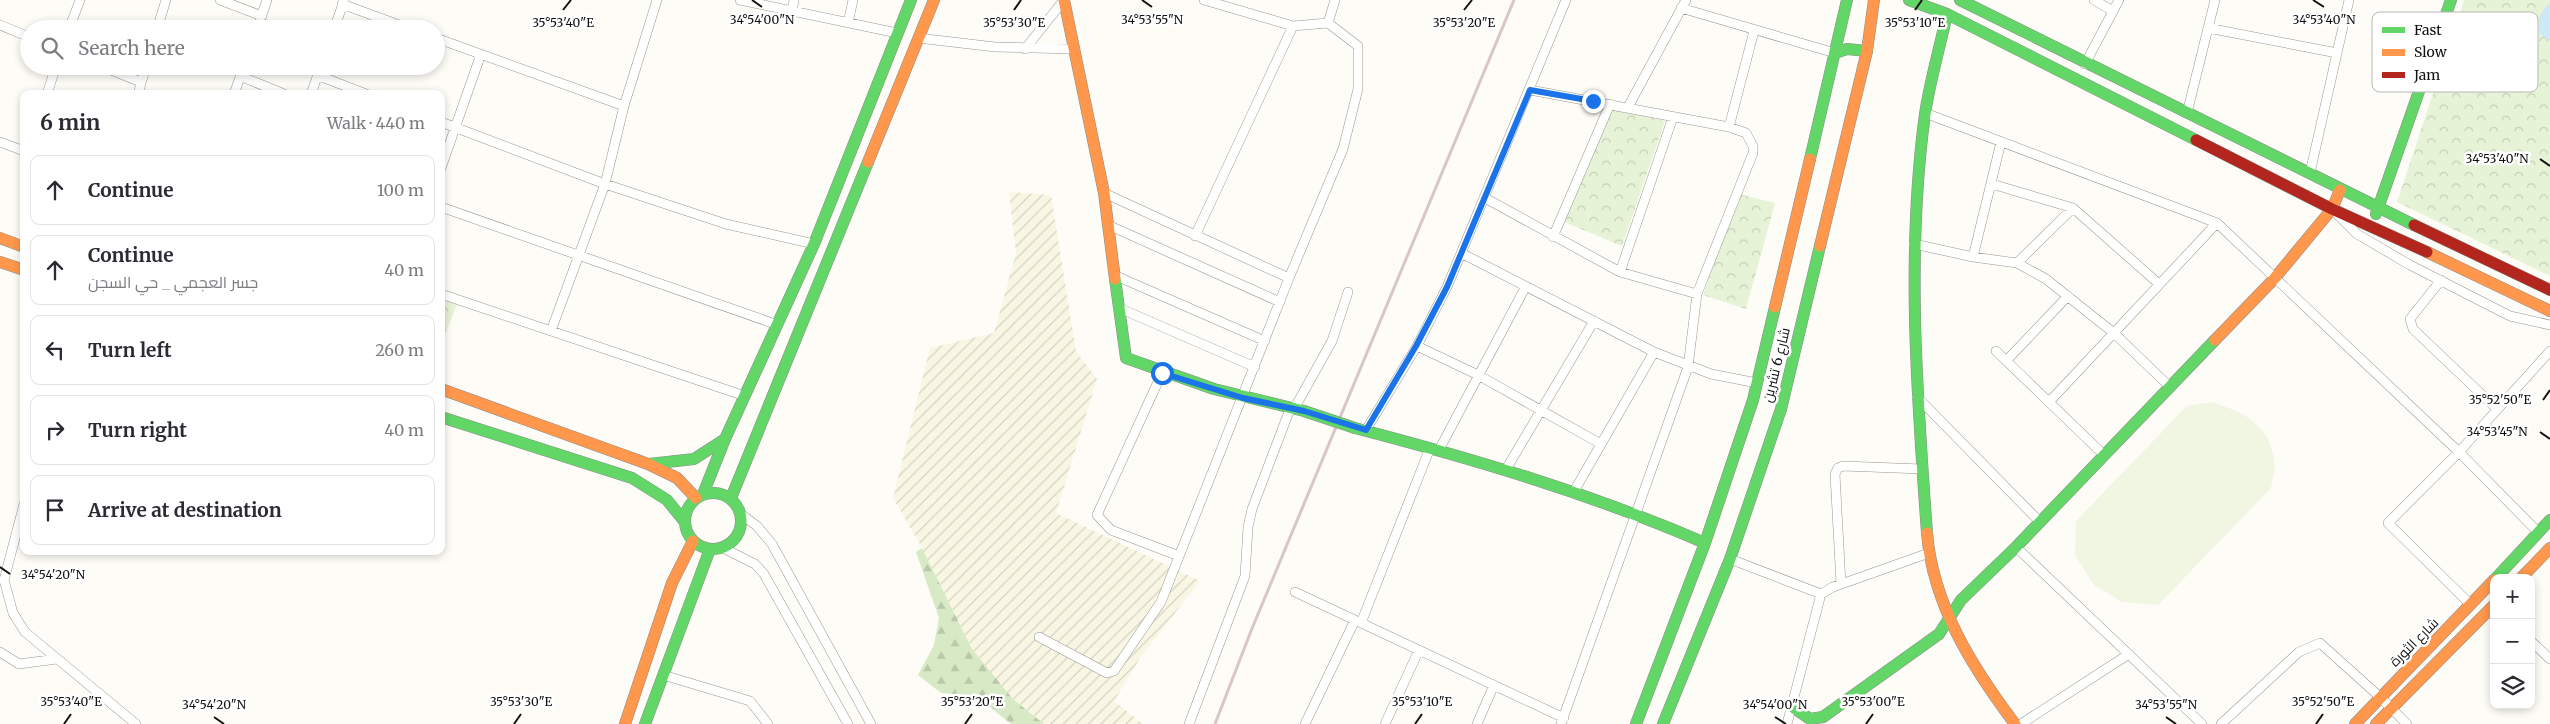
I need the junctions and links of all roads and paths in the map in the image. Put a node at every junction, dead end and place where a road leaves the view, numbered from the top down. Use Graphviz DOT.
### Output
graph roads {
  1 [pos="80,0"];
  2 [pos="166,0"];
  3 [pos="220,0"];
  4 [pos="267,0"];
  5 [pos="657,0"];
  6 [pos="740,0"];
  7 [pos="794,0"];
  8 [pos="853,0"];
  9 [pos="911,0"];
  10 [pos="934,0"];
  11 [pos="1064,0"];
  12 [pos="1204,0"];
  13 [pos="1335,0"];
  14 [pos="1566,0"];
  15 [pos="1847,0"];
  16 [pos="1874,0"];
  17 [pos="1909,0"];
  18 [pos="1960,0"];
  19 [pos="2094,0"];
  20 [pos="2119,0"];
  21 [pos="2215,0"];
  22 [pos="2349,0"];
  23 [pos="2451,0"];
  24 [pos="344,1"];
  25 [pos="1233,4"];
  26 [pos="1684,4"];
  27 [pos="2113,11"];
  28 [pos="792,12"];
  29 [pos="2447,12"];
  30 [pos="1947,14"];
  31 [pos="72,20"];
  32 [pos="160,20"];
  33 [pos="254,20"];
  34 [pos="260,20"];
  35 [pos="337,20"];
  36 [pos="389,20"];
  37 [pos="1328,23"];
  38 [pos="848,24"];
  39 [pos="0,25"];
  40 [pos="1293,26"];
  41 [pos="2208,28"];
  42 [pos="1754,31"];
  43 [pos="20,33"];
  44 [pos="897,34"];
  45 [pos="918,38"];
  46 [pos="445,41"];
  47 [pos="1025,49"];
  48 [pos="1073,49"];
  49 [pos="1867,51"];
  50 [pos="1835,53"];
  51 [pos="2337,53"];
  52 [pos="481,54"];
  53 [pos="2085,64"];
  54 [pos="53,75"];
  55 [pos="124,75"];
  56 [pos="143,75"];
  57 [pos="318,75"];
  58 [pos="327,75"];
  59 [pos="240,76"];
  60 [pos="141,82"];
  61 [pos="48,90"];
  62 [pos="139,90"];
  63 [pos="235,90"];
  64 [pos="274,90"];
  65 [pos="312,90"];
  66 [pos="358,90"];
  67 [pos="1530,90"];
  68 [pos="2419,92"];
  69 [pos="1610,104"];
  70 [pos="624,106"];
  71 [pos="1628,107"];
  72 [pos="1925,113"];
  73 [pos="2187,113"];
  74 [pos="1673,117"];
  75 [pos="445,124"];
  76 [pos="1729,127"];
  77 [pos="455,128"];
  78 [pos="0,142"];
  79 [pos="2001,142"];
  80 [pos="20,150"];
  81 [pos="445,157"];
  82 [pos="2310,173"];
  83 [pos="605,184"];
  84 [pos="1992,184"];
  85 [pos="2340,190"];
  86 [pos="1104,194"];
  87 [pos="1485,198"];
  88 [pos="445,208"];
  89 [pos="2073,208"];
  90 [pos="2378,208"];
  91 [pos="2332,209"];
  92 [pos="2217,223"];
  93 [pos="1108,225"];
  94 [pos="2372,226"];
  95 [pos="1195,236"];
  96 [pos="1553,237"];
  97 [pos="0,238"];
  98 [pos="814,244"];
  99 [pos="1914,244"];
  100 [pos="20,246"];
  101 [pos="1461,254"];
  102 [pos="579,255"];
  103 [pos="1973,258"];
  104 [pos="0,262"];
  105 [pos="2017,264"];
  106 [pos="20,269"];
  107 [pos="1620,272"];
  108 [pos="1114,274"];
  109 [pos="1289,278"];
  110 [pos="2274,279"];
  111 [pos="2441,280"];
  112 [pos="2159,284"];
  113 [pos="1526,286"];
  114 [pos="2550,290"];
  115 [pos="1348,292"];
  116 [pos="1697,294"];
  117 [pos="445,295"];
  118 [pos="2068,296"];
  119 [pos="1280,302"];
  120 [pos="1119,308"];
  121 [pos="2550,311"];
  122 [pos="1594,321"];
  123 [pos="778,324"];
  124 [pos="2550,324"];
  125 [pos="551,331"];
  126 [pos="2115,334"];
  127 [pos="1265,341"];
  128 [pos="1416,346"];
  129 [pos="1996,351"];
  130 [pos="2550,351"];
  131 [pos="1654,352"];
  132 [pos="2006,361"];
  133 [pos="1255,367"];
  134 [pos="1688,367"];
  135 [pos="1162,373"];
  136 [pos="1478,375"];
  137 [pos="1757,383"];
  138 [pos="2170,387"];
  139 [pos="445,391"];
  140 [pos="746,396"];
  141 [pos="1917,397"];
  142 [pos="1243,398"];
  143 [pos="2049,402"];
  144 [pos="1296,409"];
  145 [pos="2498,409"];
  146 [pos="1541,411"];
  147 [pos="445,417"];
  148 [pos="1360,429"];
  149 [pos="725,439"];
  150 [pos="1601,444"];
  151 [pos="1435,449"];
  152 [pos="2459,452"];
  153 [pos="2104,455"];
  154 [pos="648,464"];
  155 [pos="1922,470"];
  156 [pos="1505,471"];
  157 [pos="1573,493"];
  158 [pos="700,496"];
  159 [pos="731,498"];
  160 [pos="741,514"];
  161 [pos="1638,514"];
  162 [pos="20,516"];
  163 [pos="2550,520"];
  164 [pos="684,521"];
  165 [pos="2040,522"];
  166 [pos="2538,532"];
  167 [pos="693,541"];
  168 [pos="1705,543"];
  169 [pos="2016,547"];
  170 [pos="723,548"];
  171 [pos="2550,548"];
  172 [pos="710,550"];
  173 [pos="1928,553"];
  174 [pos="1179,556"];
  175 [pos="1730,559"];
  176 [pos="4,564"];
  177 [pos="2500,574"];
  178 [pos="2525,574"];
  179 [pos="1841,584"];
  180 [pos="2490,584"];
  181 [pos="1294,592"];
  182 [pos="1821,594"];
  183 [pos="2471,605"];
  184 [pos="2490,609"];
  185 [pos="1949,619"];
  186 [pos="1358,621"];
  187 [pos="1039,637"];
  188 [pos="2535,645"];
  189 [pos="1419,650"];
  190 [pos="0,652"];
  191 [pos="2129,654"];
  192 [pos="57,659"];
  193 [pos="2550,659"];
  194 [pos="663,675"];
  195 [pos="1494,685"];
  196 [pos="2380,697"];
  197 [pos="1791,706"];
  198 [pos="2391,709"];
  199 [pos="1562,721"];
  200 [pos="1819,721"];
  201 [pos="136,724"];
  202 [pos="625,724"];
  203 [pos="645,724"];
  204 [pos="768,724"];
  205 [pos="848,724"];
  206 [pos="871,724"];
  207 [pos="1189,724"];
  208 [pos="1305,724"];
  209 [pos="1384,724"];
  210 [pos="1477,724"];
  211 [pos="1636,724"];
  212 [pos="1663,724"];
  213 [pos="1787,724"];
  214 [pos="2015,724"];
  215 [pos="2021,724"];
  216 [pos="2202,724"];
  217 [pos="2221,724"];
  218 [pos="2355,724"];
  219 [pos="2376,724"];
  220 [pos="2407,724"];
  1 -- 31 [label="street"];
  2 -- 32 [label="street"];
  3 -- 33 [label="street"];
  4 -- 34 [label="street"];
  5 -- 70 [label="street"];
  6 -- 28 [label="street"];
  7 -- 28 [label="street"];
  8 -- 38 [label="street"];
  9 -- 44 [label="main road"];
  10 -- 45 [label="main road"];
  11 -- 47 [label="street"];
  11 -- 48 [label="main road"];
  12 -- 25 [label="street"];
  13 -- 37 [label="street"];
  14 -- 67 [label="street"];
  15 -- 50 [label="main road, شارع 6 تشرين"];
  16 -- 49 [label="main road, شارع 6 تشرين"];
  17 -- 30 [label="main road"];
  18 -- 53 [label="main road"];
  19 -- 27 [label="street"];
  20 -- 27 [label="street"];
  21 -- 41 [label="street"];
  22 -- 51 [label="street"];
  23 -- 29 [label="main road"];
  24 -- 35 [label="street"];
  24 -- 36 [label="street"];
  25 -- 40 [label="street"];
  26 -- 42 [label="street"];
  26 -- 71 [label="street"];
  27 -- 53 [label="street"];
  28 -- 38 [label="street"];
  30 -- 72 [label="main road"];
  30 -- 91 [label="main road"];
  37 -- 40 [label="street"];
  37 -- 109 [label="street"];
  38 -- 44 [label="street"];
  39 -- 43 [label="street"];
  40 -- 95 [label="street"];
  41 -- 51 [label="street"];
  41 -- 73 [label="street"];
  42 -- 50 [label="street"];
  42 -- 76 [label="street"];
  44 -- 98 [label="main road"];
  45 -- 47 [label="street"];
  45 -- 159 [label="main road"];
  46 -- 52 [label="street"];
  47 -- 48 [label="street"];
  48 -- 86 [label="main road"];
  49 -- 50 [label="main road"];
  49 -- 175 [label="main road, شارع 6 تشرين"];
  50 -- 137 [label="main road, شارع 6 تشرين"];
  51 -- 82 [label="street"];
  52 -- 70 [label="street"];
  52 -- 77 [label="street"];
  53 -- 73 [label="main road"];
  54 -- 61 [label="street"];
  55 -- 60 [label="street"];
  56 -- 60 [label="street"];
  57 -- 65 [label="street"];
  58 -- 66 [label="street"];
  59 -- 63 [label="street"];
  59 -- 64 [label="street"];
  60 -- 62 [label="street"];
  67 -- 69 [label="street"];
  67 -- 87 [label="street"];
  68 -- 90 [label="main road"];
  69 -- 71 [label="street"];
  69 -- 96 [label="street"];
  70 -- 83 [label="street"];
  71 -- 74 [label="street"];
  72 -- 79 [label="street"];
  72 -- 99 [label="main road"];
  73 -- 82 [label="main road"];
  74 -- 76 [label="street"];
  74 -- 107 [label="street"];
  75 -- 77 [label="street"];
  76 -- 116 [label="street"];
  77 -- 81 [label="street"];
  77 -- 83 [label="street"];
  78 -- 80 [label="street"];
  79 -- 84 [label="street"];
  79 -- 92 [label="street"];
  82 -- 85 [label="main road"];
  83 -- 98 [label="street"];
  83 -- 102 [label="street"];
  84 -- 89 [label="street"];
  84 -- 103 [label="street"];
  85 -- 90 [label="main road"];
  85 -- 91 [label="main road"];
  86 -- 93 [label="main road"];
  86 -- 95 [label="street"];
  87 -- 96 [label="street"];
  87 -- 101 [label="street"];
  88 -- 102 [label="street"];
  89 -- 105 [label="street"];
  89 -- 112 [label="street"];
  90 -- 94 [label="main road"];
  90 -- 114 [label="main road"];
  91 -- 94 [label="main road"];
  91 -- 110 [label="main road"];
  91 -- 111 [label="street"];
  92 -- 110 [label="street"];
  92 -- 112 [label="street"];
  93 -- 108 [label="main road"];
  93 -- 119 [label="street"];
  94 -- 121 [label="main road"];
  95 -- 109 [label="street"];
  96 -- 107 [label="street"];
  97 -- 100 [label="main road"];
  98 -- 123 [label="main road"];
  99 -- 103 [label="street"];
  99 -- 141 [label="main road"];
  101 -- 113 [label="street"];
  101 -- 128 [label="street"];
  102 -- 123 [label="street"];
  102 -- 125 [label="street"];
  103 -- 105 [label="street"];
  104 -- 106 [label="main road"];
  105 -- 118 [label="street"];
  107 -- 116 [label="street"];
  108 -- 120 [label="main road"];
  108 -- 127 [label="street"];
  109 -- 119 [label="street"];
  110 -- 138 [label="main road"];
  110 -- 152 [label="street"];
  111 -- 124 [label="street"];
  111 -- 145 [label="street"];
  112 -- 126 [label="street"];
  113 -- 122 [label="street"];
  113 -- 136 [label="street"];
  115 -- 144 [label="street"];
  116 -- 134 [label="street"];
  117 -- 125 [label="street"];
  118 -- 126 [label="street"];
  118 -- 132 [label="street"];
  119 -- 127 [label="street"];
  120 -- 133 [label="street"];
  120 -- 135 [label="main road"];
  122 -- 131 [label="street"];
  122 -- 146 [label="street"];
  123 -- 140 [label="main road"];
  125 -- 140 [label="street"];
  126 -- 138 [label="street"];
  126 -- 143 [label="street"];
  127 -- 133 [label="street"];
  128 -- 136 [label="street"];
  128 -- 148 [label="street"];
  129 -- 132 [label="street"];
  130 -- 145 [label="street"];
  131 -- 134 [label="street"];
  131 -- 150 [label="street"];
  132 -- 143 [label="street"];
  133 -- 142 [label="street"];
  134 -- 137 [label="street"];
  134 -- 161 [label="street"];
  135 -- 142 [label="main road"];
  135 -- 174 [label="street"];
  136 -- 146 [label="street"];
  136 -- 151 [label="street"];
  137 -- 168 [label="main road, شارع 6 تشرين"];
  138 -- 153 [label="main road"];
  139 -- 154 [label="main road"];
  140 -- 149 [label="main road"];
  141 -- 155 [label="main road"];
  141 -- 165 [label="street"];
  142 -- 144 [label="main road"];
  142 -- 174 [label="street"];
  143 -- 153 [label="street"];
  144 -- 148 [label="main road, bridge"];
  144 -- 207 [label="street"];
  145 -- 152 [label="street"];
  146 -- 150 [label="street"];
  146 -- 156 [label="street"];
  147 -- 164 [label="main road"];
  148 -- 151 [label="main road"];
  149 -- 154 [label="main road"];
  149 -- 158 [label="main road"];
  150 -- 157 [label="street"];
  151 -- 156 [label="main road"];
  151 -- 186 [label="street"];
  152 -- 166 [label="street"];
  152 -- 183 [label="street"];
  153 -- 165 [label="main road"];
  154 -- 158 [label="main road"];
  155 -- 173 [label="main road"];
  155 -- 179 [label="street"];
  156 -- 157 [label="main road"];
  157 -- 161 [label="main road"];
  158 -- 159 [label="main road"];
  158 -- 164 [label="main road"];
  159 -- 160 [label="main road"];
  160 -- 170 [label="main road"];
  160 -- 206 [label="street"];
  161 -- 168 [label="main road"];
  161 -- 199 [label="street"];
  162 -- 176 [label="street"];
  163 -- 166 [label="main road, شارع الثورة"];
  164 -- 167 [label="main road"];
  165 -- 169 [label="main road"];
  166 -- 177 [label="main road, شارع الثورة"];
  167 -- 172 [label="main road"];
  167 -- 202 [label="main road"];
  168 -- 211 [label="main road, شارع 6 تشرين"];
  169 -- 185 [label="main road"];
  169 -- 191 [label="street"];
  170 -- 172 [label="main road"];
  170 -- 205 [label="street"];
  171 -- 178 [label="main road"];
  172 -- 194 [label="main road"];
  173 -- 179 [label="street"];
  173 -- 185 [label="main road"];
  174 -- 187 [label="street"];
  175 -- 182 [label="street"];
  175 -- 212 [label="main road, شارع 6 تشرين"];
  176 -- 192 [label="street"];
  179 -- 182 [label="street"];
  180 -- 183 [label="main road, شارع الثورة"];
  181 -- 186 [label="street"];
  182 -- 197 [label="street"];
  183 -- 196 [label="main road, شارع الثورة"];
  184 -- 198 [label="main road"];
  185 -- 200 [label="main road"];
  185 -- 214 [label="main road"];
  186 -- 189 [label="street"];
  186 -- 208 [label="street"];
  188 -- 193 [label="street"];
  189 -- 195 [label="street"];
  189 -- 209 [label="street"];
  190 -- 192 [label="street"];
  191 -- 215 [label="street"];
  191 -- 216 [label="street"];
  192 -- 201 [label="street"];
  194 -- 203 [label="main road"];
  194 -- 204 [label="street"];
  195 -- 199 [label="street"];
  195 -- 210 [label="street"];
  196 -- 198 [label="street"];
  196 -- 217 [label="street"];
  196 -- 218 [label="main road, شارع الثورة"];
  197 -- 200 [label="main road"];
  197 -- 213 [label="street"];
  198 -- 219 [label="main road"];
  198 -- 220 [label="street"];
}
